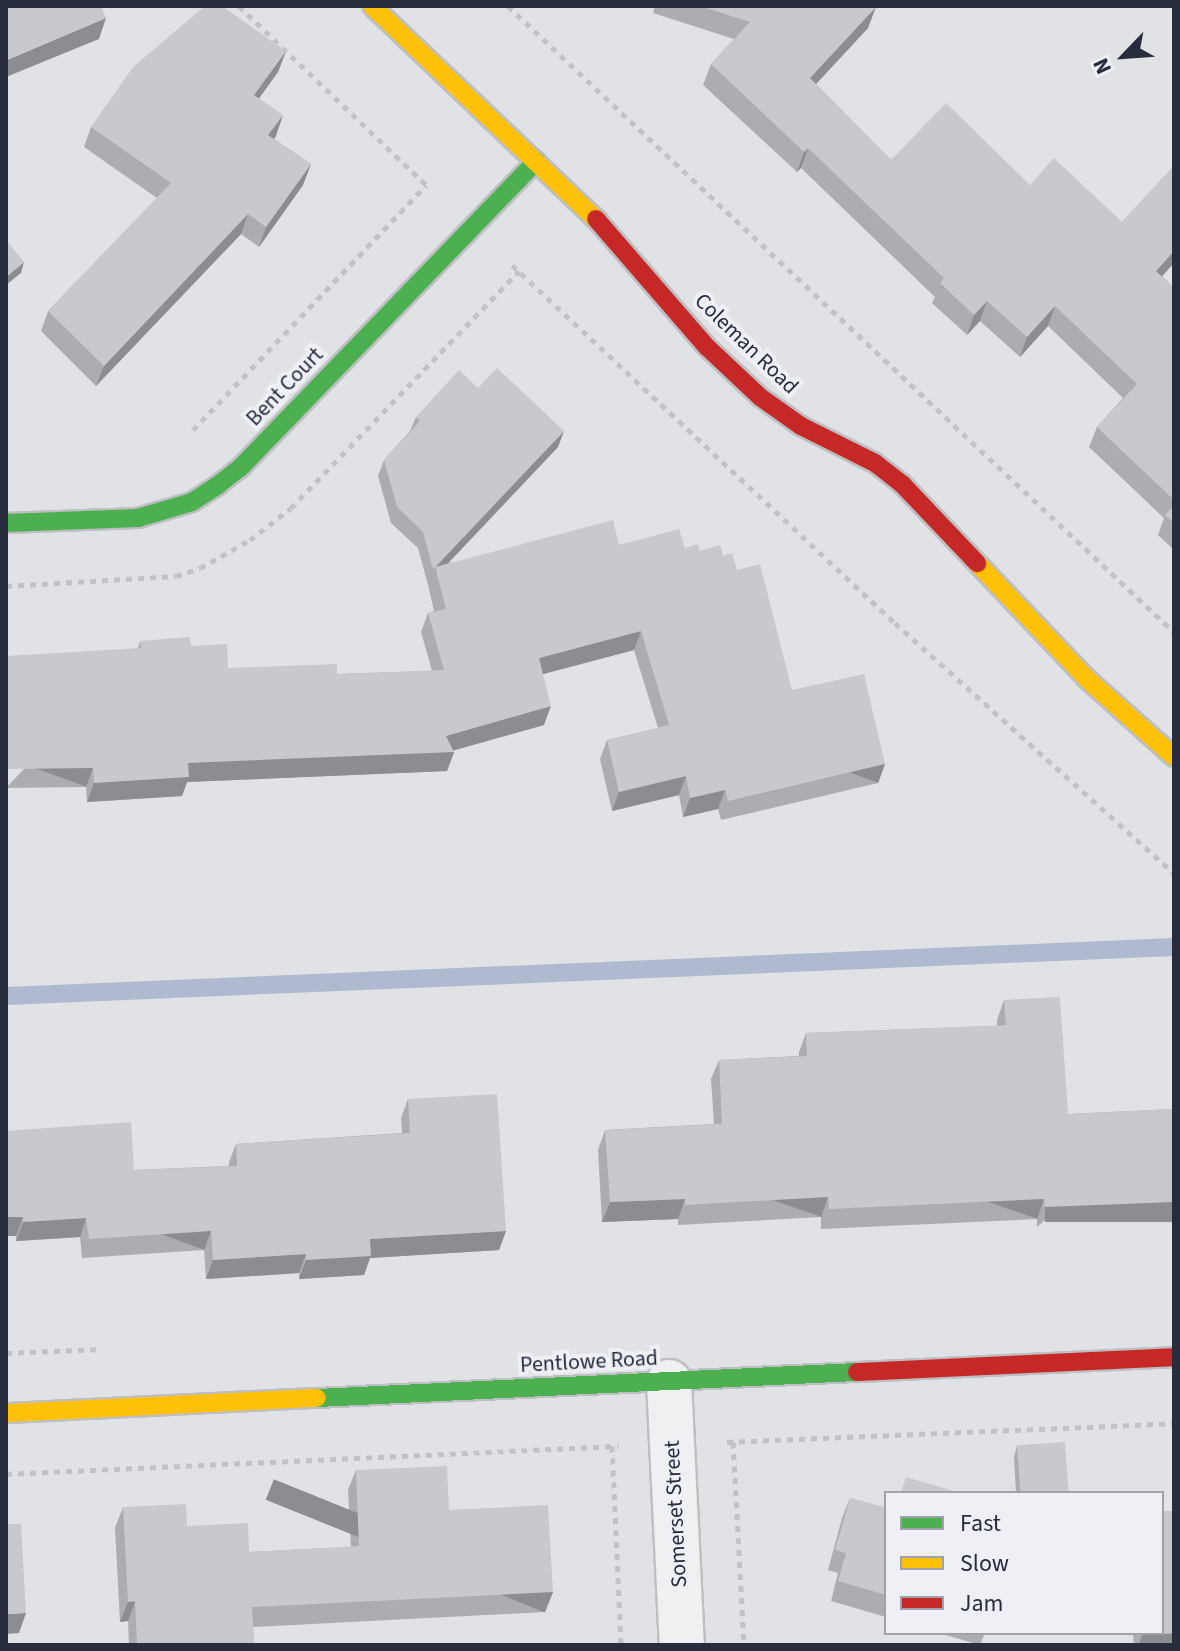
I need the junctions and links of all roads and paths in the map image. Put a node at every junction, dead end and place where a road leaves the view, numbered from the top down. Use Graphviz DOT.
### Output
graph roads {
  1 [pos="239,6"];
  2 [pos="372,6"];
  3 [pos="508,6"];
  4 [pos="536,161"];
  5 [pos="426,185"];
  6 [pos="437,195"];
  7 [pos="509,262"];
  8 [pos="192,431"];
  9 [pos="6,523"];
  10 [pos="1174,632"];
  11 [pos="1174,757"];
  12 [pos="1174,873"];
  13 [pos="1174,1357"];
  14 [pos="669,1382"];
  15 [pos="6,1413"];
  16 [pos="1174,1423"];
  17 [pos="720,1442"];
  18 [pos="733,1442"];
  19 [pos="627,1445"];
  20 [pos="612,1446"];
  21 [pos="6,1474"];
  22 [pos="621,1645"];
  23 [pos="682,1645"];
  24 [pos="744,1645"];
  1 -- 5 [label="path"];
  2 -- 4 [label="street, Coleman Road"];
  3 -- 10 [label="path"];
  4 -- 9 [label="street, Bent Court"];
  4 -- 11 [label="street, Coleman Road"];
  5 -- 6 [label="path"];
  5 -- 8 [label="path"];
  7 -- 12 [label="path"];
  13 -- 14 [label="street, Pentlowe Road"];
  14 -- 15 [label="street, Pentlowe Road"];
  14 -- 23 [label="street, Somerset Street"];
  16 -- 18 [label="path"];
  17 -- 18 [label="path"];
  18 -- 24 [label="path"];
  19 -- 20 [label="path"];
  20 -- 21 [label="path"];
  20 -- 22 [label="path"];
}
